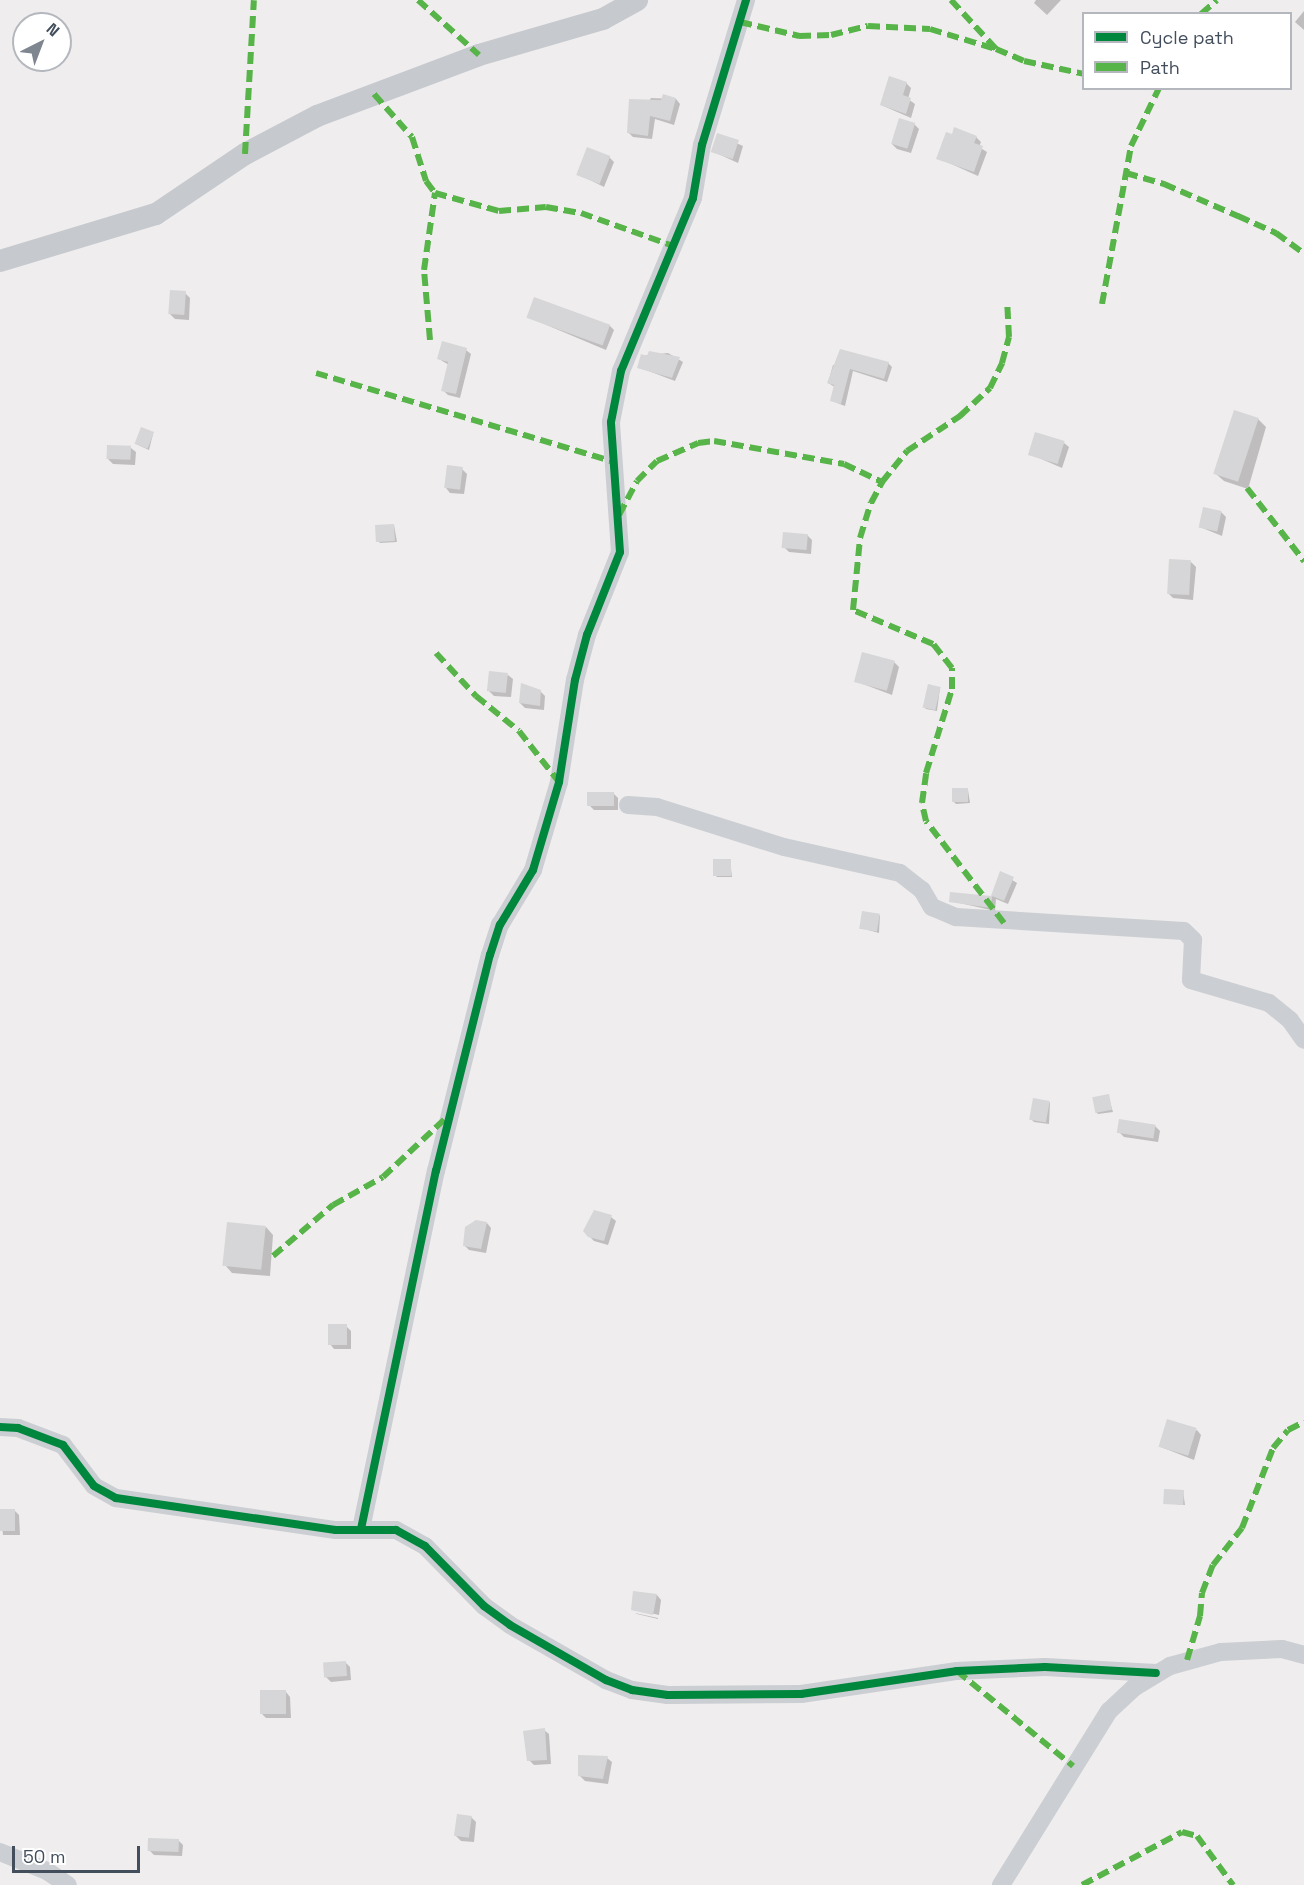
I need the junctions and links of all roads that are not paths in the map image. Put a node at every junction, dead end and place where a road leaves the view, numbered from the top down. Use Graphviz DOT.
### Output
graph roads {
  1 [pos="637,0"];
  2 [pos="746,0"];
  3 [pos="0,261"];
  4 [pos="628,806"];
  5 [pos="1304,1040"];
  6 [pos="0,1427"];
  7 [pos="361,1529"];
  8 [pos="1304,1655"];
  9 [pos="1156,1674"];
  10 [pos="0,1852"];
  11 [pos="68,1885"];
  12 [pos="1002,1885"];
  1 -- 3 [label="main road"];
  2 -- 7 [label="street"];
  4 -- 5 [label="street"];
  6 -- 7 [label="street"];
  7 -- 9 [label="street"];
  8 -- 9 [label="street"];
  9 -- 12 [label="street"];
  10 -- 11 [label="street"];
}
